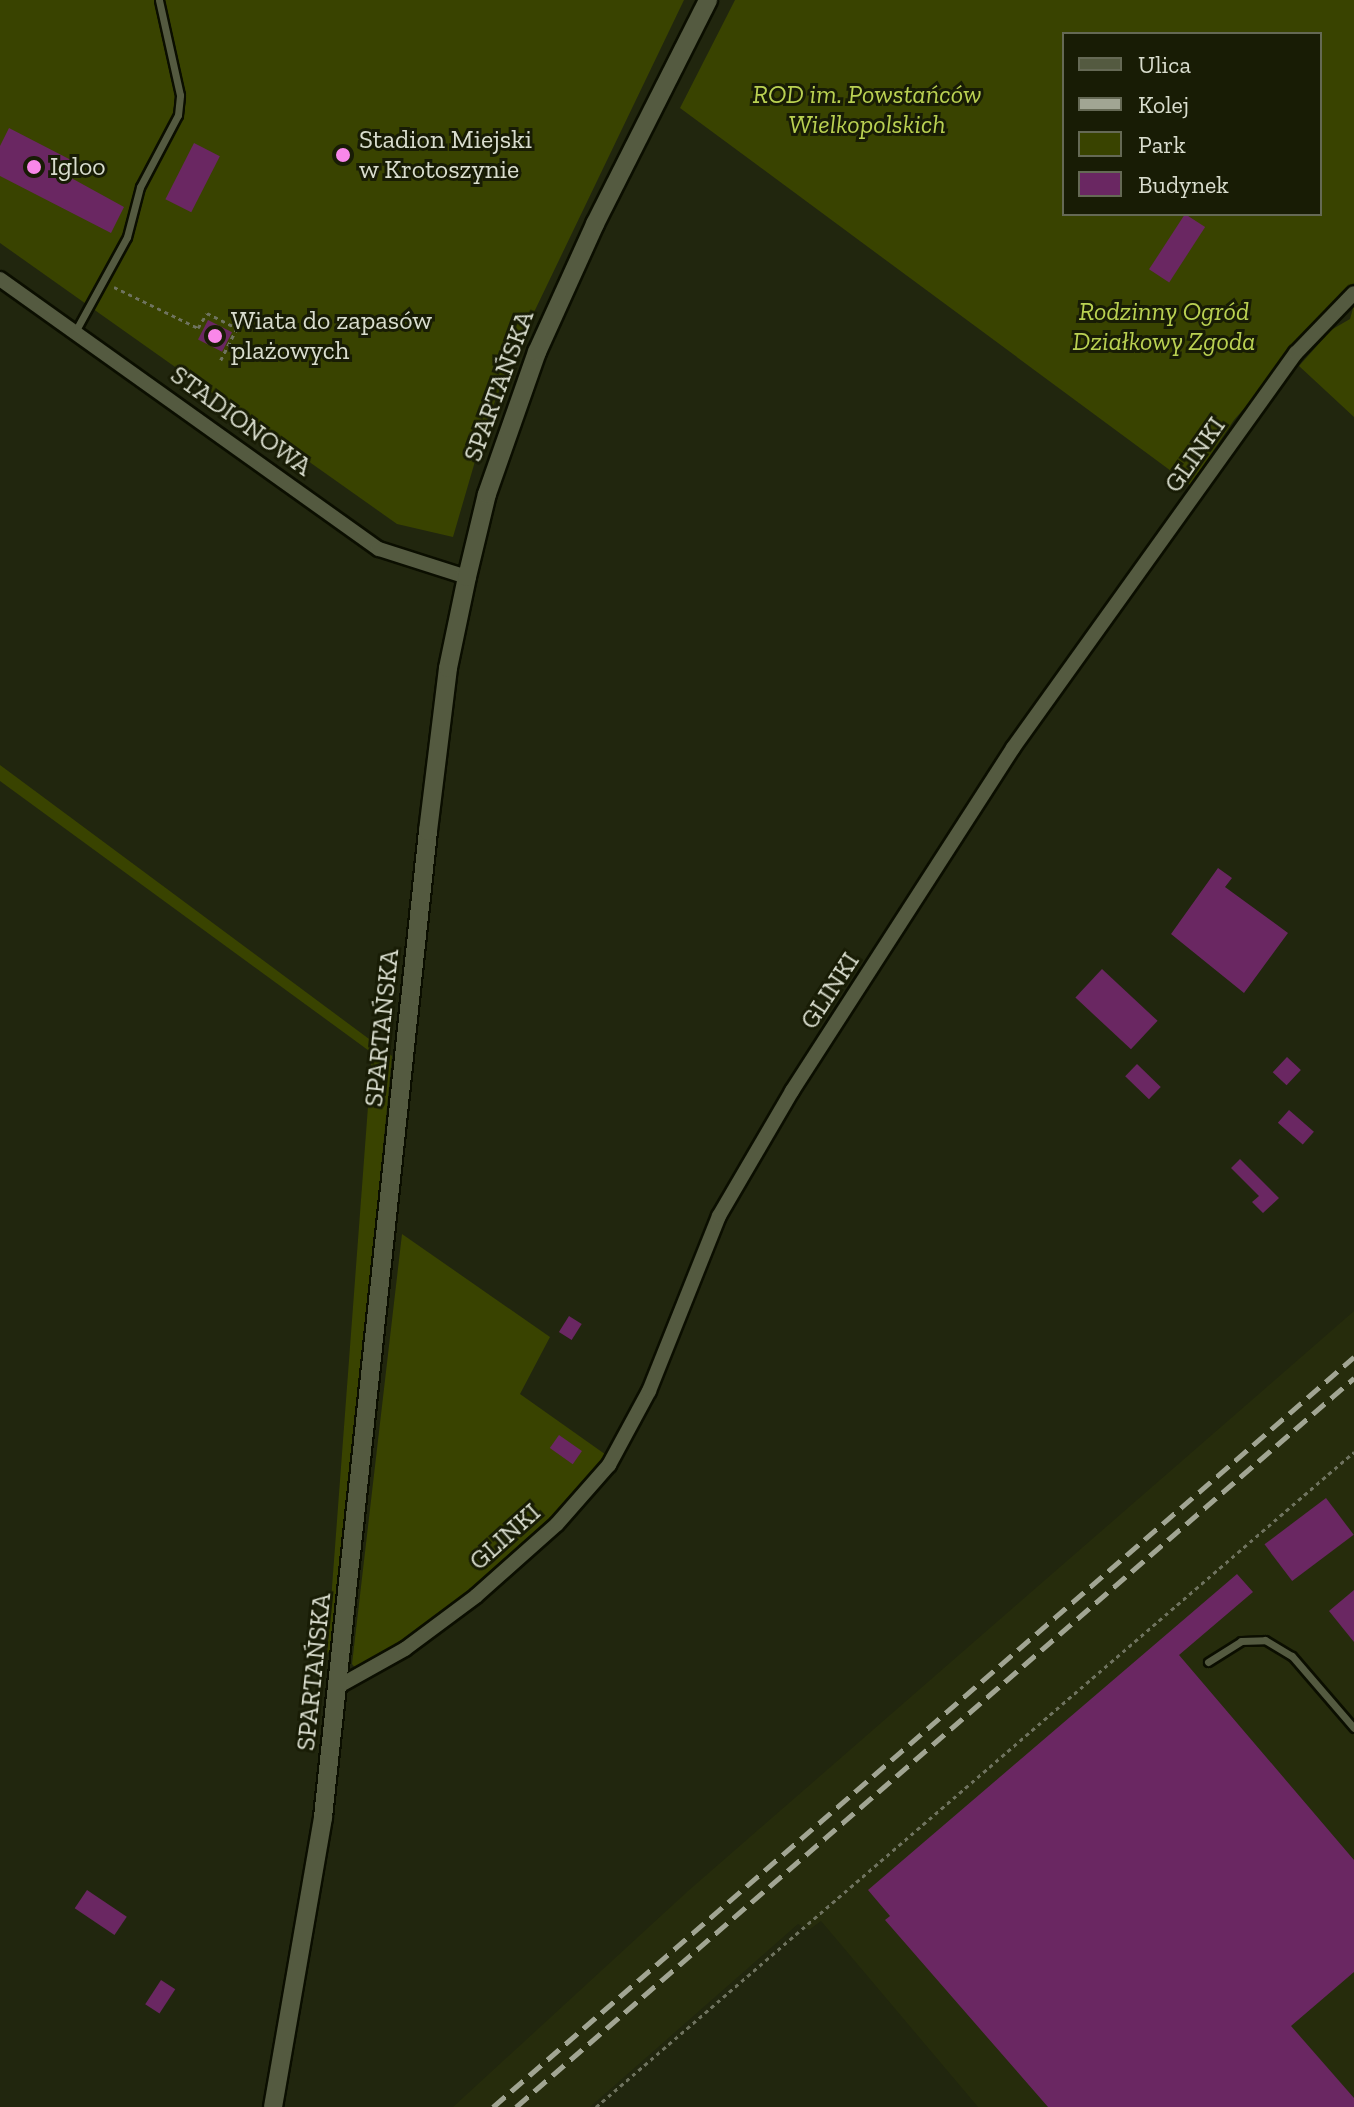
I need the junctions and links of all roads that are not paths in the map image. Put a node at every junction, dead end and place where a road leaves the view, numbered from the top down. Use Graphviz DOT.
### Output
graph roads {
  1 [pos="159,0"];
  2 [pos="708,0"];
  3 [pos="0,279"];
  4 [pos="1354,293"];
  5 [pos="75,332"];
  6 [pos="467,577"];
  7 [pos="1208,1662"];
  8 [pos="339,1686"];
  9 [pos="1354,1728"];
  10 [pos="273,2107"];
  1 -- 5 [label="lane"];
  2 -- 6 [label="street, SPARTAŃSKA"];
  3 -- 5 [label="street, STADIONOWA"];
  4 -- 8 [label="street, GLINKI"];
  5 -- 6 [label="street, STADIONOWA"];
  6 -- 8 [label="street, SPARTAŃSKA"];
  7 -- 9 [label="lane"];
  8 -- 10 [label="street, SPARTAŃSKA"];
}
